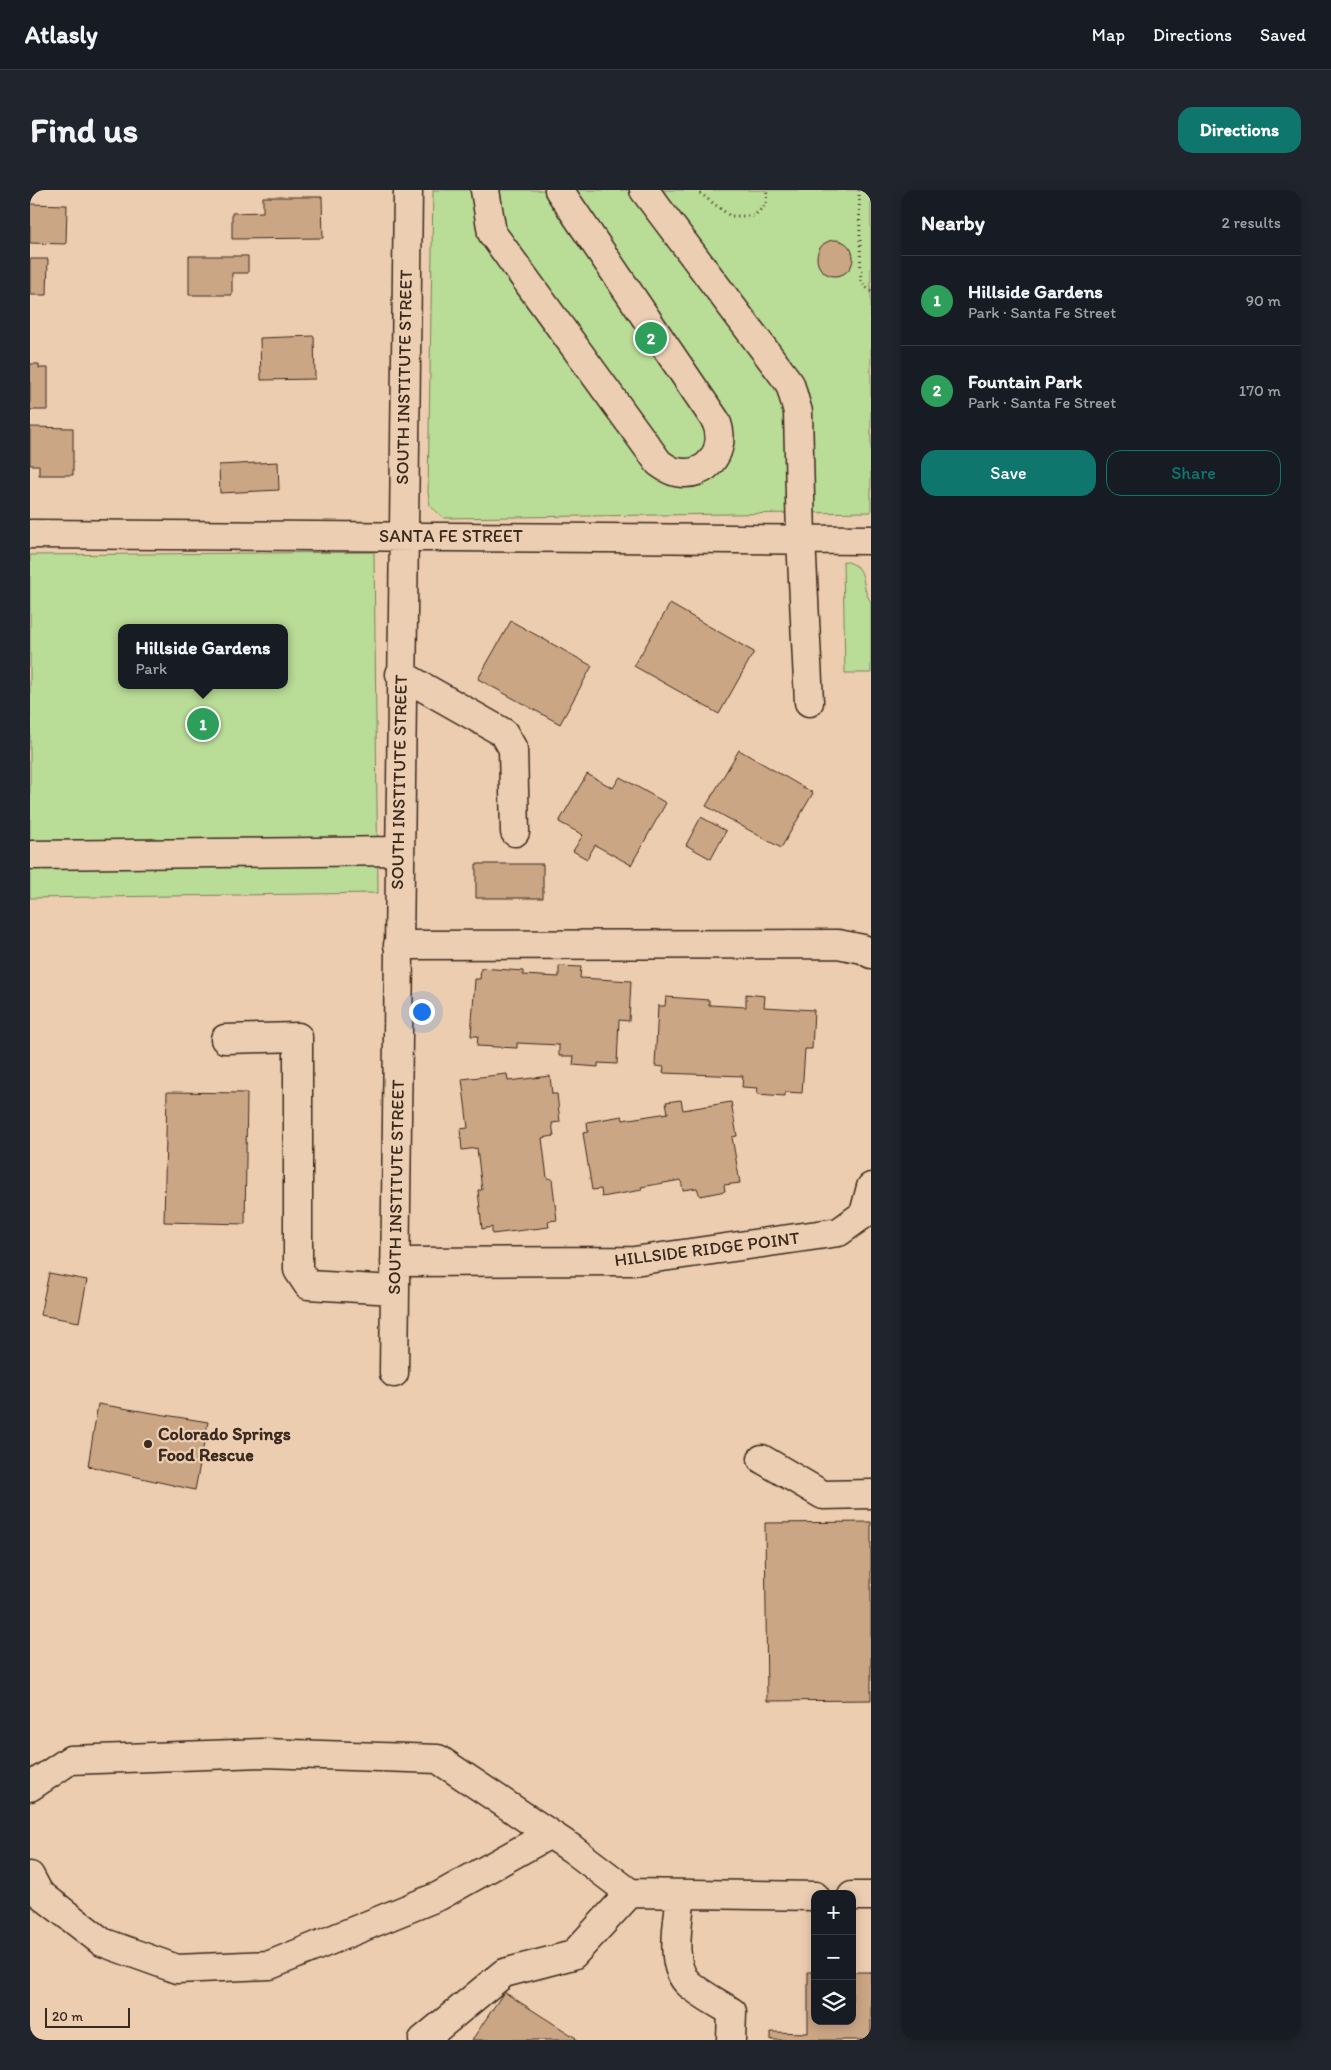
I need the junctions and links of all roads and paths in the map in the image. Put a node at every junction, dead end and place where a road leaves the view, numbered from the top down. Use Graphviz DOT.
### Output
graph roads {
  1 [pos="408,190"];
  2 [pos="485,190"];
  3 [pos="560,190"];
  4 [pos="644,190"];
  5 [pos="696,190"];
  6 [pos="767,190"];
  7 [pos="859,190"];
  8 [pos="871,292"];
  9 [pos="30,534"];
  10 [pos="402,536"];
  11 [pos="801,538"];
  12 [pos="871,540"];
  13 [pos="400,674"];
  14 [pos="809,702"];
  15 [pos="516,832"];
  16 [pos="399,851"];
  17 [pos="32,856"];
  18 [pos="398,946"];
  19 [pos="871,954"];
  20 [pos="225,1039"];
  21 [pos="871,1187"];
  22 [pos="395,1262"];
  23 [pos="394,1290"];
  24 [pos="394,1373"];
  25 [pos="762,1459"];
  26 [pos="871,1494"];
  27 [pos="30,1787"];
  28 [pos="550,1834"];
  29 [pos="30,1876"];
  30 [pos="630,1893"];
  31 [pos="681,1894"];
  32 [pos="811,1896"];
  33 [pos="856,1896"];
  34 [pos="871,1896"];
  35 [pos="423,2040"];
  36 [pos="731,2040"];
  1 -- 10 [label="street, SOUTH INSTITUTE STREET"];
  2 -- 3 [label="street"];
  4 -- 11 [label="street"];
  5 -- 6 [label="path"];
  7 -- 8 [label="path"];
  9 -- 10 [label="street, SANTA FE STREET"];
  10 -- 11 [label="street, SANTA FE STREET"];
  10 -- 13 [label="street, SOUTH INSTITUTE STREET"];
  11 -- 12 [label="street, SANTA FE STREET"];
  11 -- 14 [label="street"];
  13 -- 15 [label="street"];
  13 -- 16 [label="street, SOUTH INSTITUTE STREET"];
  16 -- 17 [label="street"];
  16 -- 18 [label="street, SOUTH INSTITUTE STREET"];
  18 -- 19 [label="street"];
  18 -- 22 [label="street, SOUTH INSTITUTE STREET"];
  20 -- 23 [label="street"];
  21 -- 22 [label="street, HILLSIDE RIDGE POINT"];
  22 -- 23 [label="street, SOUTH INSTITUTE STREET"];
  23 -- 24 [label="street, SOUTH INSTITUTE STREET"];
  25 -- 26 [label="street"];
  27 -- 28 [label="street"];
  28 -- 29 [label="street"];
  28 -- 30 [label="street"];
  30 -- 31 [label="street"];
  30 -- 35 [label="street"];
  31 -- 32 [label="street"];
  31 -- 36 [label="street"];
  33 -- 34 [label="street"];
}
